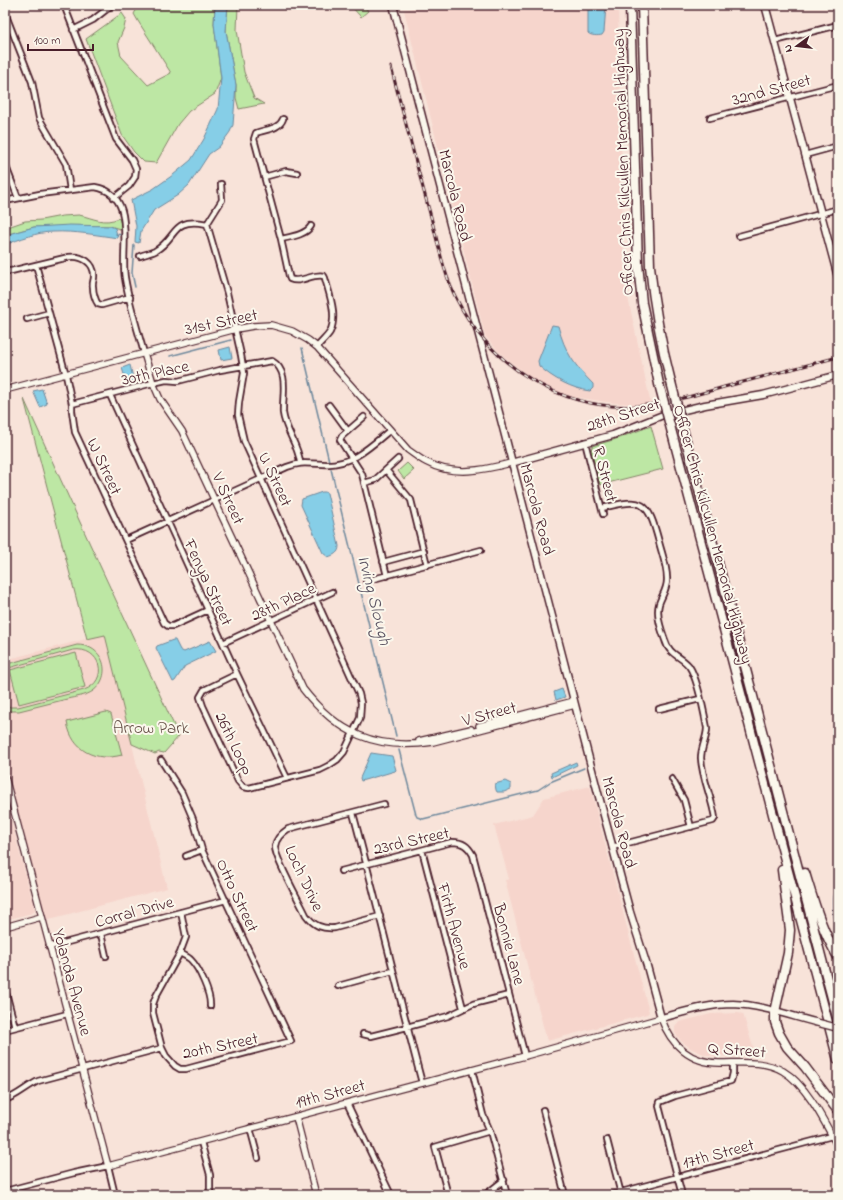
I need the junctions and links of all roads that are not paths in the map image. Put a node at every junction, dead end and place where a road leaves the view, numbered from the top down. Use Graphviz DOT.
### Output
graph roads {
  1 [pos="64,5"];
  2 [pos="112,5"];
  3 [pos="393,5"];
  4 [pos="630,5"];
  5 [pos="642,5"];
  6 [pos="765,5"];
  7 [pos="5,13"];
  8 [pos="838,25"];
  9 [pos="73,30"];
  10 [pos="775,41"];
  11 [pos="838,85"];
  12 [pos="790,97"];
  13 [pos="710,118"];
  14 [pos="284,119"];
  15 [pos="838,146"];
  16 [pos="805,155"];
  17 [pos="5,164"];
  18 [pos="297,173"];
  19 [pos="264,177"];
  20 [pos="221,184"];
  21 [pos="70,190"];
  22 [pos="18,198"];
  23 [pos="114,198"];
  24 [pos="5,201"];
  25 [pos="838,209"];
  26 [pos="821,214"];
  27 [pos="207,224"];
  28 [pos="311,226"];
  29 [pos="739,236"];
  30 [pos="281,239"];
  31 [pos="140,256"];
  32 [pos="36,265"];
  33 [pos="5,271"];
  34 [pos="838,277"];
  35 [pos="130,297"];
  36 [pos="49,313"];
  37 [pos="27,319"];
  38 [pos="236,329"];
  39 [pos="317,347"];
  40 [pos="144,353"];
  41 [pos="242,366"];
  42 [pos="66,375"];
  43 [pos="838,375"];
  44 [pos="153,383"];
  45 [pos="5,390"];
  46 [pos="110,395"];
  47 [pos="72,404"];
  48 [pos="328,405"];
  49 [pos="364,418"];
  50 [pos="390,430"];
  51 [pos="348,431"];
  52 [pos="584,442"];
  53 [pos="353,459"];
  54 [pos="398,459"];
  55 [pos="300,462"];
  56 [pos="512,463"];
  57 [pos="386,470"];
  58 [pos="261,478"];
  59 [pos="364,483"];
  60 [pos="214,499"];
  61 [pos="167,521"];
  62 [pos="126,540"];
  63 [pos="481,550"];
  64 [pos="424,551"];
  65 [pos="383,562"];
  66 [pos="428,565"];
  67 [pos="387,576"];
  68 [pos="366,581"];
  69 [pos="332,592"];
  70 [pos="316,600"];
  71 [pos="208,610"];
  72 [pos="271,621"];
  73 [pos="223,643"];
  74 [pos="237,674"];
  75 [pos="700,699"];
  76 [pos="574,703"];
  77 [pos="659,709"];
  78 [pos="353,733"];
  79 [pos="160,760"];
  80 [pos="5,777"];
  81 [pos="287,778"];
  82 [pos="672,779"];
  83 [pos="776,780"];
  84 [pos="384,804"];
  85 [pos="353,812"];
  86 [pos="773,816"];
  87 [pos="691,827"];
  88 [pos="462,843"];
  89 [pos="612,847"];
  90 [pos="202,850"];
  91 [pos="422,850"];
  92 [pos="186,856"];
  93 [pos="367,864"];
  94 [pos="341,871"];
  95 [pos="226,900"];
  96 [pos="181,912"];
  97 [pos="380,916"];
  98 [pos="41,917"];
  99 [pos="5,926"];
  100 [pos="101,934"];
  101 [pos="49,947"];
  102 [pos="180,953"];
  103 [pos="106,956"];
  104 [pos="838,957"];
  105 [pos="393,971"];
  106 [pos="338,986"];
  107 [pos="5,989"];
  108 [pos="509,995"];
  109 [pos="210,1006"];
  110 [pos="463,1008"];
  111 [pos="775,1012"];
  112 [pos="67,1014"];
  113 [pos="661,1018"];
  114 [pos="838,1021"];
  115 [pos="15,1027"];
  116 [pos="407,1027"];
  117 [pos="838,1028"];
  118 [pos="5,1030"];
  119 [pos="363,1034"];
  120 [pos="291,1041"];
  121 [pos="162,1048"];
  122 [pos="525,1056"];
  123 [pos="838,1060"];
  124 [pos="733,1063"];
  125 [pos="83,1070"];
  126 [pos="472,1070"];
  127 [pos="422,1083"];
  128 [pos="5,1100"];
  129 [pos="347,1103"];
  130 [pos="543,1110"];
  131 [pos="838,1111"];
  132 [pos="296,1117"];
  133 [pos="250,1128"];
  134 [pos="490,1131"];
  135 [pos="832,1136"];
  136 [pos="607,1140"];
  137 [pos="201,1142"];
  138 [pos="838,1147"];
  139 [pos="258,1158"];
  140 [pos="108,1166"];
  141 [pos="677,1177"];
  142 [pos="504,1180"];
  143 [pos="5,1191"];
  144 [pos="621,1194"];
  145 [pos="114,1195"];
  146 [pos="210,1195"];
  147 [pos="316,1195"];
  148 [pos="391,1195"];
  149 [pos="448,1195"];
  150 [pos="485,1195"];
  151 [pos="507,1195"];
  152 [pos="565,1195"];
  153 [pos="610,1195"];
  154 [pos="682,1195"];
  1 -- 9 [label="street"];
  2 -- 9 [label="street"];
  3 -- 56 [label="main road, Marcola Road"];
  4 -- 86 [label="highway, Officer Chris Kilcullen Memorial Highway, bridge"];
  5 -- 83 [label="highway, Officer Chris Kilcullen Memorial Highway, bridge"];
  6 -- 10 [label="main road"];
  7 -- 21 [label="street"];
  8 -- 10 [label="street"];
  9 -- 23 [label="street"];
  10 -- 12 [label="main road"];
  11 -- 12 [label="street, 32nd Street"];
  12 -- 13 [label="street, 32nd Street"];
  12 -- 16 [label="main road"];
  14 -- 19 [label="street"];
  15 -- 16 [label="street"];
  16 -- 26 [label="main road"];
  17 -- 22 [label="street"];
  18 -- 19 [label="street"];
  19 -- 30 [label="street"];
  20 -- 27 [label="street"];
  21 -- 22 [label="street"];
  21 -- 23 [label="street"];
  22 -- 24 [label="street"];
  23 -- 35 [label="street, V Street"];
  25 -- 26 [label="street"];
  26 -- 29 [label="street"];
  26 -- 34 [label="main road"];
  27 -- 31 [label="street"];
  27 -- 38 [label="street, U Street"];
  28 -- 30 [label="street"];
  30 -- 39 [label="street"];
  32 -- 33 [label="street"];
  32 -- 35 [label="street"];
  32 -- 36 [label="street, W Street"];
  35 -- 40 [label="street, V Street"];
  36 -- 37 [label="street"];
  36 -- 42 [label="street, W Street"];
  38 -- 39 [label="street, 31st Street"];
  38 -- 40 [label="street, 31st Street"];
  38 -- 41 [label="street, U Street"];
  39 -- 50 [label="street, 31st Street"];
  40 -- 42 [label="street, 31st Street"];
  40 -- 44 [label="street, V Street"];
  41 -- 44 [label="street, 30th Place"];
  41 -- 55 [label="street, 30th Place"];
  41 -- 58 [label="street, U Street"];
  42 -- 45 [label="street, 31st Street"];
  42 -- 47 [label="street, W Street"];
  43 -- 52 [label="main road, 28th Street"];
  44 -- 46 [label="street, 30th Place"];
  44 -- 60 [label="street, V Street"];
  46 -- 47 [label="street, 30th Place"];
  46 -- 61 [label="street, Fenya Street"];
  47 -- 62 [label="street, W Street"];
  48 -- 51 [label="street"];
  49 -- 51 [label="street"];
  50 -- 53 [label="street"];
  50 -- 56 [label="street, 31st Street"];
  51 -- 53 [label="street"];
  52 -- 56 [label="main road, 28th Street"];
  52 -- 75 [label="street, R Street"];
  53 -- 55 [label="street"];
  53 -- 59 [label="street"];
  54 -- 57 [label="street"];
  55 -- 58 [label="street"];
  56 -- 76 [label="main road, Marcola Road"];
  57 -- 59 [label="street"];
  57 -- 64 [label="street"];
  58 -- 60 [label="street"];
  58 -- 70 [label="street, U Street"];
  59 -- 65 [label="street"];
  60 -- 61 [label="street"];
  60 -- 72 [label="street, V Street"];
  61 -- 62 [label="street"];
  61 -- 71 [label="street, Fenya Street"];
  62 -- 71 [label="street, W Street"];
  63 -- 66 [label="street"];
  64 -- 65 [label="street"];
  64 -- 66 [label="street"];
  65 -- 67 [label="street"];
  66 -- 67 [label="street"];
  67 -- 68 [label="street"];
  69 -- 70 [label="street, 28th Place"];
  70 -- 72 [label="street, 28th Place"];
  70 -- 78 [label="street, U Street"];
  71 -- 73 [label="street, Fenya Street"];
  72 -- 73 [label="street, 28th Place"];
  72 -- 78 [label="street, V Street"];
  73 -- 74 [label="street, Fenya Street"];
  74 -- 81 [label="street, Fenya Street"];
  74 -- 81 [label="street, 26th Loop"];
  75 -- 77 [label="street"];
  75 -- 87 [label="street"];
  76 -- 78 [label="street, V Street"];
  76 -- 89 [label="main road, Marcola Road"];
  78 -- 81 [label="street, 26th Loop"];
  79 -- 90 [label="street, Otto Street"];
  80 -- 98 [label="street, Yolanda Avenue"];
  82 -- 87 [label="street"];
  83 -- 104 [label="highway"];
  83 -- 114 [label="highway, Officer Chris Kilcullen Memorial Highway"];
  84 -- 85 [label="street, Loch Drive"];
  85 -- 93 [label="street"];
  85 -- 97 [label="street, Loch Drive"];
  86 -- 111 [label="highway"];
  86 -- 123 [label="highway, Officer Chris Kilcullen Memorial Highway"];
  87 -- 89 [label="street"];
  88 -- 91 [label="street, 23rd Street"];
  88 -- 108 [label="street, Bonnie Lane"];
  89 -- 113 [label="main road, Marcola Road"];
  90 -- 92 [label="street"];
  90 -- 95 [label="street, Otto Street"];
  91 -- 93 [label="street, 23rd Street"];
  91 -- 110 [label="street, Firth Avenue"];
  93 -- 94 [label="street, 23rd Street"];
  93 -- 97 [label="street"];
  95 -- 96 [label="street, Corral Drive"];
  95 -- 120 [label="street, Otto Street"];
  96 -- 100 [label="street, Corral Drive"];
  96 -- 102 [label="street"];
  97 -- 105 [label="street"];
  98 -- 99 [label="street"];
  98 -- 101 [label="street, Yolanda Avenue"];
  100 -- 101 [label="street, Corral Drive"];
  100 -- 103 [label="street"];
  101 -- 112 [label="street, Yolanda Avenue"];
  102 -- 109 [label="street"];
  102 -- 121 [label="street"];
  105 -- 106 [label="street"];
  105 -- 116 [label="street"];
  107 -- 115 [label="street"];
  108 -- 110 [label="street"];
  108 -- 122 [label="street, Bonnie Lane"];
  110 -- 116 [label="street"];
  111 -- 113 [label="main road"];
  111 -- 117 [label="main road, bridge"];
  111 -- 131 [label="highway"];
  112 -- 115 [label="street"];
  112 -- 125 [label="street, Yolanda Avenue"];
  113 -- 122 [label="street, 19th Street"];
  113 -- 124 [label="street, Q Street"];
  115 -- 118 [label="street"];
  116 -- 119 [label="street"];
  116 -- 127 [label="street"];
  120 -- 121 [label="street, 20th Street"];
  121 -- 125 [label="street, 20th Street"];
  122 -- 126 [label="street, 19th Street"];
  124 -- 135 [label="street, Q Street"];
  124 -- 141 [label="street"];
  125 -- 128 [label="street, 20th Street"];
  125 -- 140 [label="street, Yolanda Avenue"];
  126 -- 127 [label="street, 19th Street"];
  126 -- 134 [label="street"];
  127 -- 129 [label="street, 19th Street"];
  129 -- 132 [label="street, 19th Street"];
  129 -- 148 [label="street"];
  130 -- 152 [label="street"];
  132 -- 133 [label="street, 19th Street"];
  132 -- 147 [label="street"];
  133 -- 137 [label="street, 19th Street"];
  133 -- 139 [label="street"];
  134 -- 142 [label="street"];
  134 -- 149 [label="street"];
  135 -- 138 [label="street, Q Street"];
  135 -- 141 [label="street, 17th Street"];
  136 -- 144 [label="street"];
  137 -- 140 [label="street, 19th Street"];
  137 -- 146 [label="street"];
  140 -- 143 [label="street, 19th Street"];
  140 -- 145 [label="street, Yolanda Avenue"];
  141 -- 144 [label="street, 17th Street"];
  141 -- 154 [label="street"];
  142 -- 150 [label="street"];
  142 -- 151 [label="street"];
  144 -- 153 [label="street, 17th Street"];
}
